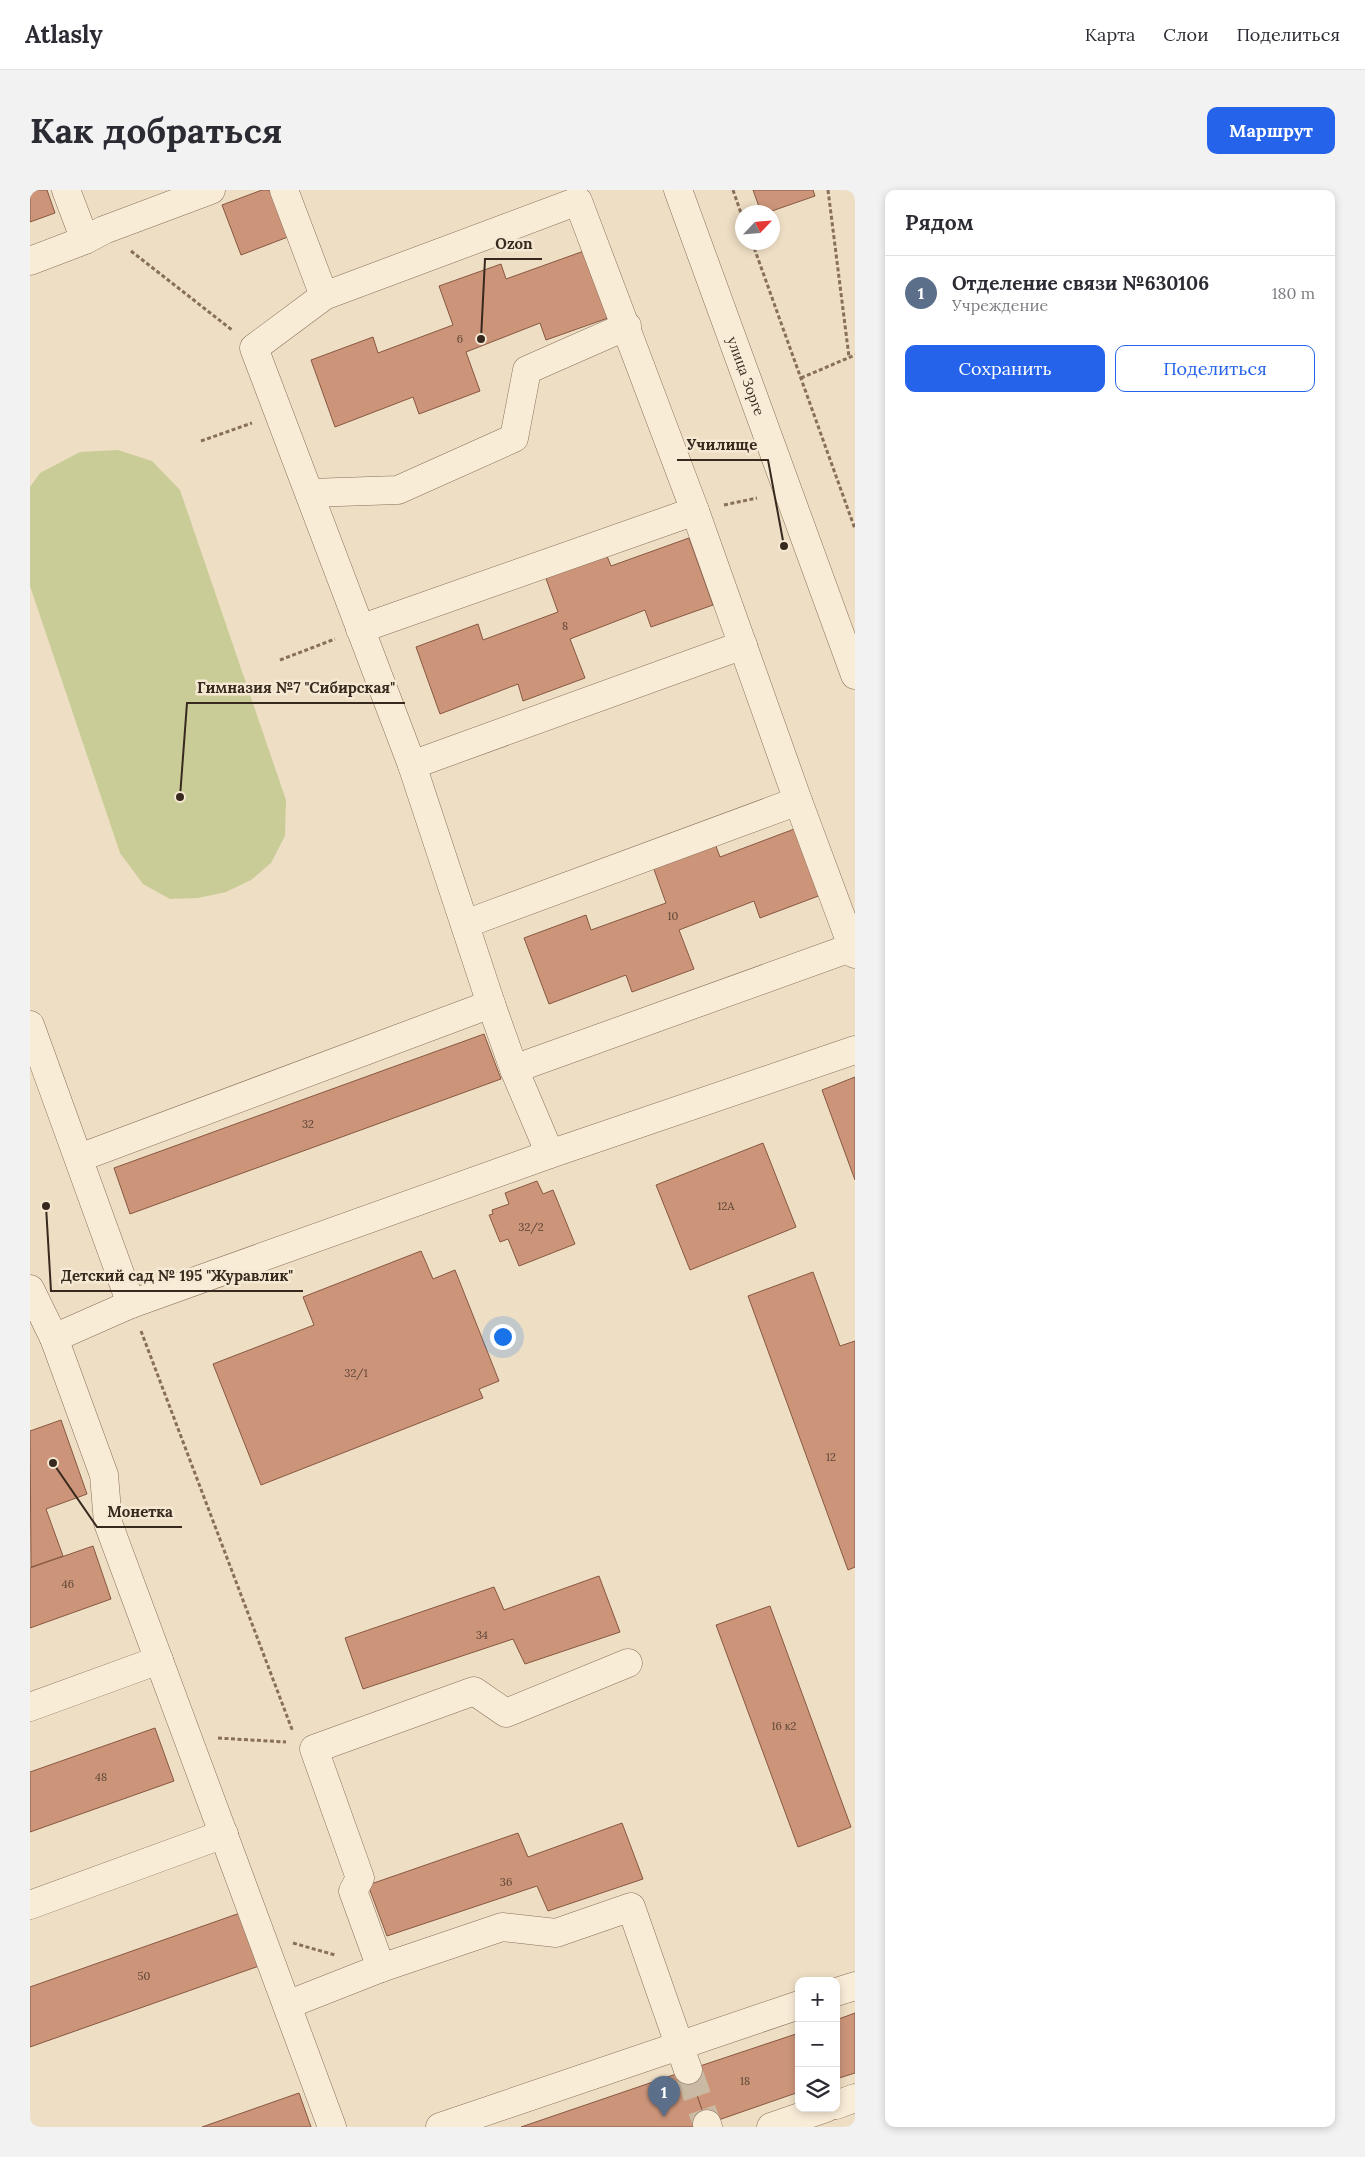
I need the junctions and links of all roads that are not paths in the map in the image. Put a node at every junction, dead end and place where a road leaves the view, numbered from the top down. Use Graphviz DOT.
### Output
graph roads {
  1 [pos="66,190"];
  2 [pos="211,190"];
  3 [pos="284,190"];
  4 [pos="678,190"];
  5 [pos="94,235"];
  6 [pos="30,261"];
  7 [pos="324,296"];
  8 [pos="627,326"];
  9 [pos="310,493"];
  10 [pos="695,511"];
  11 [pos="360,629"];
  12 [pos="743,645"];
  13 [pos="855,675"];
  14 [pos="412,765"];
  15 [pos="798,801"];
  16 [pos="465,924"];
  17 [pos="854,951"];
  18 [pos="491,1004"];
  19 [pos="30,1025"];
  20 [pos="855,1050"];
  21 [pos="514,1069"];
  22 [pos="550,1154"];
  23 [pos="79,1158"];
  24 [pos="30,1289"];
  25 [pos="131,1304"];
  26 [pos="54,1338"];
  27 [pos="159,1660"];
  28 [pos="628,1663"];
  29 [pos="30,1707"];
  30 [pos="224,1834"];
  31 [pos="30,1905"];
  32 [pos="381,1968"];
  33 [pos="855,1986"];
  34 [pos="840,1991"];
  35 [pos="287,2005"];
  36 [pos="795,2007"];
  37 [pos="684,2058"];
  38 [pos="855,2098"];
  39 [pos="840,2104"];
  40 [pos="815,2112"];
  41 [pos="332,2127"];
  42 [pos="440,2127"];
  43 [pos="772,2127"];
  1 -- 5 [label="street"];
  2 -- 5 [label="street"];
  3 -- 7 [label="street"];
  4 -- 13 [label="street, улица Зорге"];
  5 -- 6 [label="street"];
  7 -- 8 [label="street"];
  7 -- 9 [label="street"];
  8 -- 9 [label="street"];
  8 -- 10 [label="street"];
  9 -- 11 [label="street"];
  10 -- 11 [label="street"];
  10 -- 12 [label="street"];
  11 -- 14 [label="street"];
  12 -- 14 [label="street"];
  12 -- 15 [label="street"];
  14 -- 16 [label="street"];
  15 -- 16 [label="street"];
  15 -- 17 [label="street"];
  16 -- 18 [label="street"];
  17 -- 21 [label="street"];
  18 -- 21 [label="street"];
  18 -- 23 [label="street"];
  19 -- 23 [label="street"];
  20 -- 22 [label="street"];
  21 -- 22 [label="street"];
  22 -- 25 [label="street"];
  23 -- 25 [label="street"];
  24 -- 26 [label="street"];
  25 -- 26 [label="street"];
  26 -- 27 [label="street"];
  27 -- 29 [label="street"];
  27 -- 30 [label="street"];
  28 -- 32 [label="street"];
  30 -- 31 [label="street"];
  30 -- 35 [label="street"];
  32 -- 35 [label="street"];
  32 -- 37 [label="street"];
  33 -- 34 [label="street"];
  35 -- 41 [label="street"];
  36 -- 37 [label="street"];
  37 -- 42 [label="street"];
  38 -- 39 [label="street"];
  40 -- 43 [label="street"];
}
